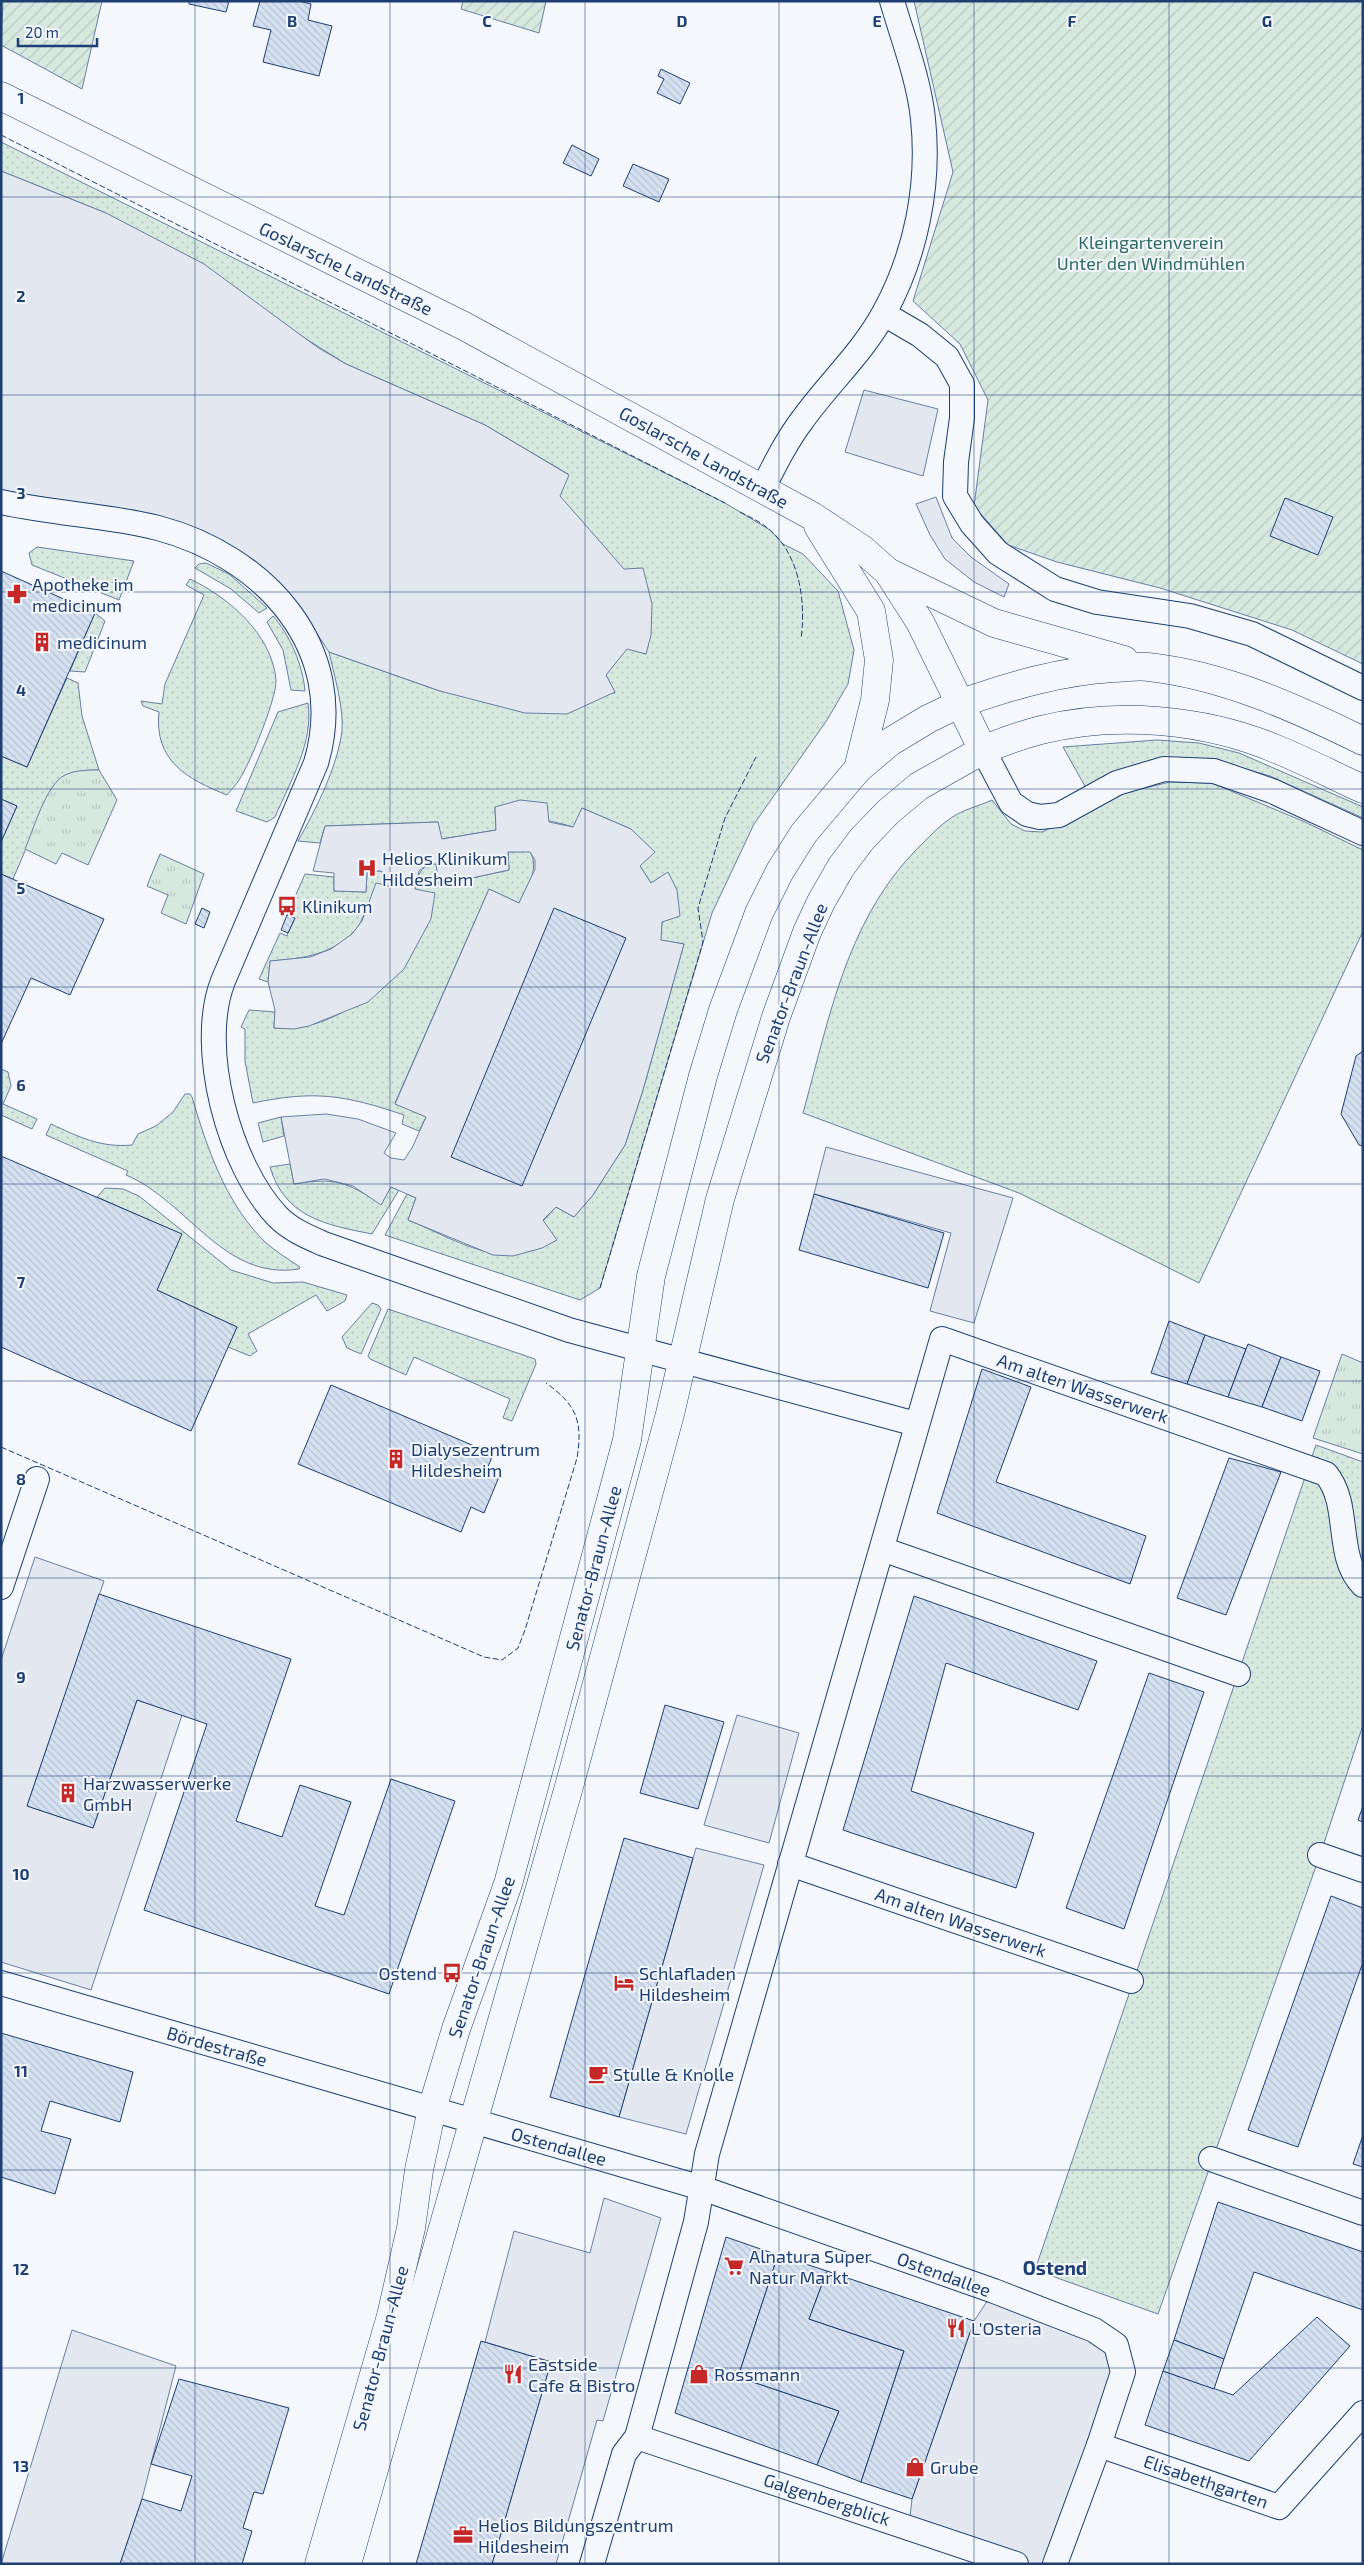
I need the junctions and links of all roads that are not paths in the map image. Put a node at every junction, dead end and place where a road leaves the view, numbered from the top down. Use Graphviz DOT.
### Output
graph roads {
  1 [pos="892,1"];
  2 [pos="1,96"];
  3 [pos="884,314"];
  4 [pos="763,488"];
  5 [pos="1,502"];
  6 [pos="812,516"];
  7 [pos="888,572"];
  8 [pos="1147,666"];
  9 [pos="1363,688"];
  10 [pos="959,704"];
  11 [pos="1363,741"];
  12 [pos="983,750"];
  13 [pos="858,769"];
  14 [pos="1363,789"];
  15 [pos="1363,833"];
  16 [pos="641,1349"];
  17 [pos="684,1361"];
  18 [pos="916,1424"];
  19 [pos="37,1479"];
  20 [pos="882,1549"];
  21 [pos="1363,1585"];
  22 [pos="1,1587"];
  23 [pos="1238,1674"];
  24 [pos="1320,1855"];
  25 [pos="790,1864"];
  26 [pos="1363,1870"];
  27 [pos="1131,1980"];
  28 [pos="1,1983"];
  29 [pos="432,2109"];
  30 [pos="474,2122"];
  31 [pos="1211,2159"];
  32 [pos="702,2188"];
  33 [pos="1363,2214"];
  34 [pos="1363,2413"];
  35 [pos="637,2437"];
  36 [pos="1099,2445"];
  37 [pos="319,2564"];
  38 [pos="346,2564"];
  39 [pos="592,2564"];
  40 [pos="1016,2564"];
  41 [pos="1055,2564"];
  1 -- 3 [label="street"];
  2 -- 4 [label="main road, Goslarsche Landstraße"];
  3 -- 4 [label="street"];
  3 -- 9 [label="street"];
  4 -- 6 [label="main road, Goslarsche Landstraße"];
  5 -- 16 [label="street"];
  6 -- 7 [label="main road, Goslarsche Landstraße"];
  6 -- 13 [label="main road"];
  7 -- 8 [label="main road"];
  7 -- 10 [label="main road, Goslarsche Landstraße"];
  8 -- 10 [label="main road"];
  8 -- 11 [label="main road"];
  10 -- 12 [label="main road"];
  10 -- 13 [label="main road, Senator-Braun-Allee"];
  12 -- 14 [label="main road, Senator-Braun-Allee"];
  12 -- 15 [label="street"];
  12 -- 17 [label="main road, Senator-Braun-Allee"];
  13 -- 16 [label="main road, Senator-Braun-Allee"];
  16 -- 17 [label="street"];
  16 -- 29 [label="main road, Senator-Braun-Allee"];
  17 -- 18 [label="street"];
  17 -- 30 [label="main road, Senator-Braun-Allee"];
  18 -- 20 [label="street, Am alten Wasserwerk"];
  18 -- 21 [label="street, Am alten Wasserwerk"];
  19 -- 22 [label="street"];
  20 -- 23 [label="street"];
  20 -- 25 [label="street, Am alten Wasserwerk"];
  24 -- 26 [label="street"];
  25 -- 27 [label="street, Am alten Wasserwerk"];
  25 -- 32 [label="street, Am alten Wasserwerk"];
  28 -- 29 [label="street, Bördestraße"];
  29 -- 30 [label="street, Ostendallee"];
  29 -- 37 [label="main road, Senator-Braun-Allee"];
  30 -- 32 [label="street, Ostendallee"];
  30 -- 38 [label="main road, Senator-Braun-Allee"];
  31 -- 33 [label="street"];
  32 -- 35 [label="street"];
  32 -- 36 [label="street, Ostendallee"];
  34 -- 36 [label="street, Elisabethgarten"];
  35 -- 39 [label="street"];
  35 -- 40 [label="street, Galgenbergblick"];
  36 -- 41 [label="street, Ostendallee"];
}
